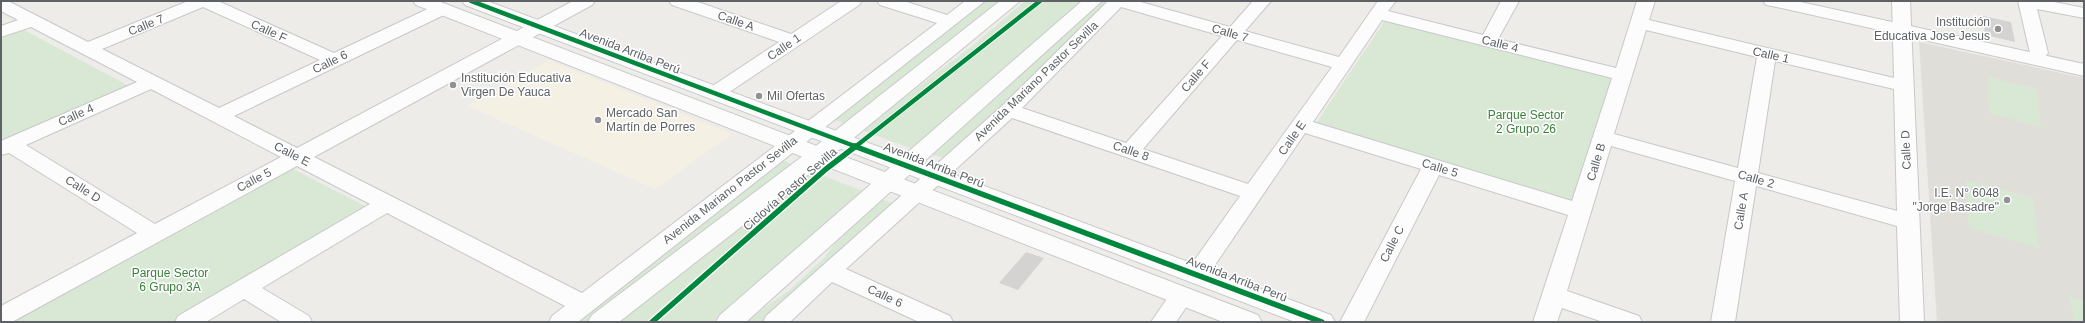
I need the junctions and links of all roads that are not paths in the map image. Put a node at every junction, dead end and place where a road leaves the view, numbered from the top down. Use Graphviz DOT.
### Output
graph roads {
  1 [pos="204,1"];
  2 [pos="422,1"];
  3 [pos="471,1"];
  4 [pos="586,1"];
  5 [pos="678,1"];
  6 [pos="853,1"];
  7 [pos="886,1"];
  8 [pos="976,1"];
  9 [pos="1011,1"];
  10 [pos="1093,1"];
  11 [pos="1118,1"];
  12 [pos="1262,1"];
  13 [pos="1510,1"];
  14 [pos="1646,1"];
  15 [pos="1772,1"];
  16 [pos="1803,1"];
  17 [pos="1901,1"];
  18 [pos="2027,1"];
  19 [pos="1,4"];
  20 [pos="1383,7"];
  21 [pos="442,9"];
  22 [pos="2084,13"];
  23 [pos="33,20"];
  24 [pos="950,21"];
  25 [pos="1639,23"];
  26 [pos="1902,26"];
  27 [pos="1,32"];
  28 [pos="528,32"];
  29 [pos="1233,34"];
  30 [pos="794,41"];
  31 [pos="1488,41"];
  32 [pos="88,48"];
  33 [pos="2039,53"];
  34 [pos="1767,54"];
  35 [pos="334,60"];
  36 [pos="2084,63"];
  37 [pos="1343,64"];
  38 [pos="2084,70"];
  39 [pos="1623,75"];
  40 [pos="152,82"];
  41 [pos="1904,86"];
  42 [pos="715,93"];
  43 [pos="1009,110"];
  44 [pos="218,116"];
  45 [pos="1300,125"];
  46 [pos="810,129"];
  47 [pos="1603,137"];
  48 [pos="838,140"];
  49 [pos="791,143"];
  50 [pos="6,147"];
  51 [pos="1130,151"];
  52 [pos="820,154"];
  53 [pos="297,157"];
  54 [pos="905,165"];
  55 [pos="1433,166"];
  56 [pos="936,176"];
  57 [pos="1747,177"];
  58 [pos="886,181"];
  59 [pos="918,192"];
  60 [pos="1253,193"];
  61 [pos="387,203"];
  62 [pos="1580,211"];
  63 [pos="1909,222"];
  64 [pos="155,234"];
  65 [pos="829,271"];
  66 [pos="1196,275"];
  67 [pos="244,288"];
  68 [pos="1182,296"];
  69 [pos="1554,296"];
  70 [pos="584,305"];
  71 [pos="1,317"];
  72 [pos="187,322"];
  73 [pos="300,322"];
  74 [pos="561,322"];
  75 [pos="601,322"];
  76 [pos="729,322"];
  77 [pos="775,322"];
  78 [pos="941,322"];
  79 [pos="1163,322"];
  80 [pos="1249,322"];
  81 [pos="1322,322"];
  82 [pos="1352,322"];
  83 [pos="1545,322"];
  84 [pos="1630,322"];
  85 [pos="1723,322"];
  86 [pos="1912,322"];
  1 -- 32 [label="street, Calle 7"];
  1 -- 35 [label="street, Calle F"];
  2 -- 21 [label="street, Avenida Arriba Perú"];
  3 -- 28 [label="street, Avenida Arriba Perú"];
  4 -- 28 [label="street"];
  5 -- 30 [label="street, Calle A"];
  6 -- 30 [label="street, Calle 1"];
  7 -- 24 [label="street"];
  8 -- 24 [label="street, Avenida Mariano Pastor Sevilla"];
  9 -- 48 [label="street"];
  10 -- 54 [label="street, Avenida Mariano Pastor Sevilla"];
  11 -- 29 [label="street, Calle 7"];
  11 -- 43 [label="street, Avenida Mariano Pastor Sevilla"];
  12 -- 29 [label="street, Calle F"];
  13 -- 31 [label="street"];
  14 -- 25 [label="street, Calle B"];
  15 -- 26 [label="street"];
  16 -- 26 [label="street"];
  17 -- 26 [label="street"];
  18 -- 22 [label="street"];
  18 -- 33 [label="street"];
  19 -- 23 [label="street, Calle E"];
  20 -- 31 [label="street, Calle 4"];
  20 -- 37 [label="street, Calle E"];
  21 -- 28 [label="street, Avenida Arriba Perú"];
  21 -- 35 [label="street, Calle 6"];
  23 -- 27 [label="street"];
  23 -- 32 [label="street, Calle E"];
  24 -- 46 [label="street, Avenida Mariano Pastor Sevilla"];
  25 -- 34 [label="street, Calle 1"];
  25 -- 39 [label="street, Calle B"];
  26 -- 33 [label="street"];
  26 -- 38 [label="street"];
  26 -- 41 [label="street, Calle D"];
  28 -- 42 [label="street, Avenida Arriba Perú"];
  28 -- 49 [label="street, Avenida Arriba Perú"];
  28 -- 53 [label="street, Calle 5"];
  29 -- 37 [label="street, Calle 7"];
  29 -- 51 [label="street, Calle F"];
  30 -- 42 [label="street, Calle 1"];
  31 -- 39 [label="street, Calle 4"];
  32 -- 40 [label="street, Calle E"];
  33 -- 36 [label="street"];
  34 -- 41 [label="street, Calle 1"];
  34 -- 57 [label="street, Calle A"];
  35 -- 44 [label="street, Calle 6"];
  37 -- 45 [label="street, Calle E"];
  39 -- 47 [label="street, Calle B"];
  40 -- 44 [label="street, Calle E"];
  40 -- 50 [label="street, Calle 4"];
  41 -- 63 [label="street, Calle D"];
  42 -- 46 [label="street, Avenida Arriba Perú"];
  43 -- 51 [label="street, Calle 8"];
  43 -- 56 [label="street, Avenida Mariano Pastor Sevilla"];
  44 -- 53 [label="street, Calle E"];
  45 -- 55 [label="street, Calle 5"];
  45 -- 60 [label="street, Calle E"];
  46 -- 48 [label="street, Avenida Arriba Perú"];
  46 -- 49 [label="street, Avenida Mariano Pastor Sevilla"];
  47 -- 57 [label="street, Calle 2"];
  47 -- 62 [label="street, Calle B"];
  48 -- 52 [label="street"];
  48 -- 54 [label="street, Avenida Arriba Perú"];
  49 -- 52 [label="street, Avenida Arriba Perú"];
  49 -- 70 [label="street, Avenida Mariano Pastor Sevilla"];
  50 -- 64 [label="street, Calle D"];
  51 -- 60 [label="street, Calle 8"];
  52 -- 58 [label="street, Avenida Arriba Perú"];
  52 -- 75 [label="street"];
  53 -- 61 [label="street, Calle E"];
  53 -- 64 [label="street, Calle 5"];
  54 -- 56 [label="street, Avenida Arriba Perú"];
  54 -- 58 [label="street, Avenida Mariano Pastor Sevilla"];
  55 -- 62 [label="street, Calle 5"];
  55 -- 82 [label="street, Calle C"];
  56 -- 59 [label="street, Avenida Mariano Pastor Sevilla"];
  56 -- 66 [label="street, Avenida Arriba Perú"];
  57 -- 63 [label="street, Calle 2"];
  57 -- 85 [label="street, Calle A"];
  58 -- 59 [label="street, Avenida Arriba Perú"];
  58 -- 76 [label="street, Avenida Mariano Pastor Sevilla"];
  59 -- 65 [label="street, Avenida Mariano Pastor Sevilla"];
  59 -- 68 [label="street, Avenida Arriba Perú"];
  60 -- 66 [label="street, Calle E"];
  61 -- 67 [label="street"];
  61 -- 70 [label="street, Calle E"];
  62 -- 69 [label="street, Calle B"];
  63 -- 86 [label="street, Calle D"];
  64 -- 71 [label="street, Calle 5"];
  65 -- 77 [label="street, Avenida Mariano Pastor Sevilla"];
  65 -- 78 [label="street, Calle 6"];
  66 -- 81 [label="street, Avenida Arriba Perú"];
  67 -- 72 [label="street"];
  67 -- 73 [label="street"];
  68 -- 79 [label="street"];
  68 -- 80 [label="street, Avenida Arriba Perú"];
  69 -- 83 [label="street, Calle B"];
  69 -- 84 [label="street"];
  70 -- 74 [label="street, Avenida Mariano Pastor Sevilla"];
}
